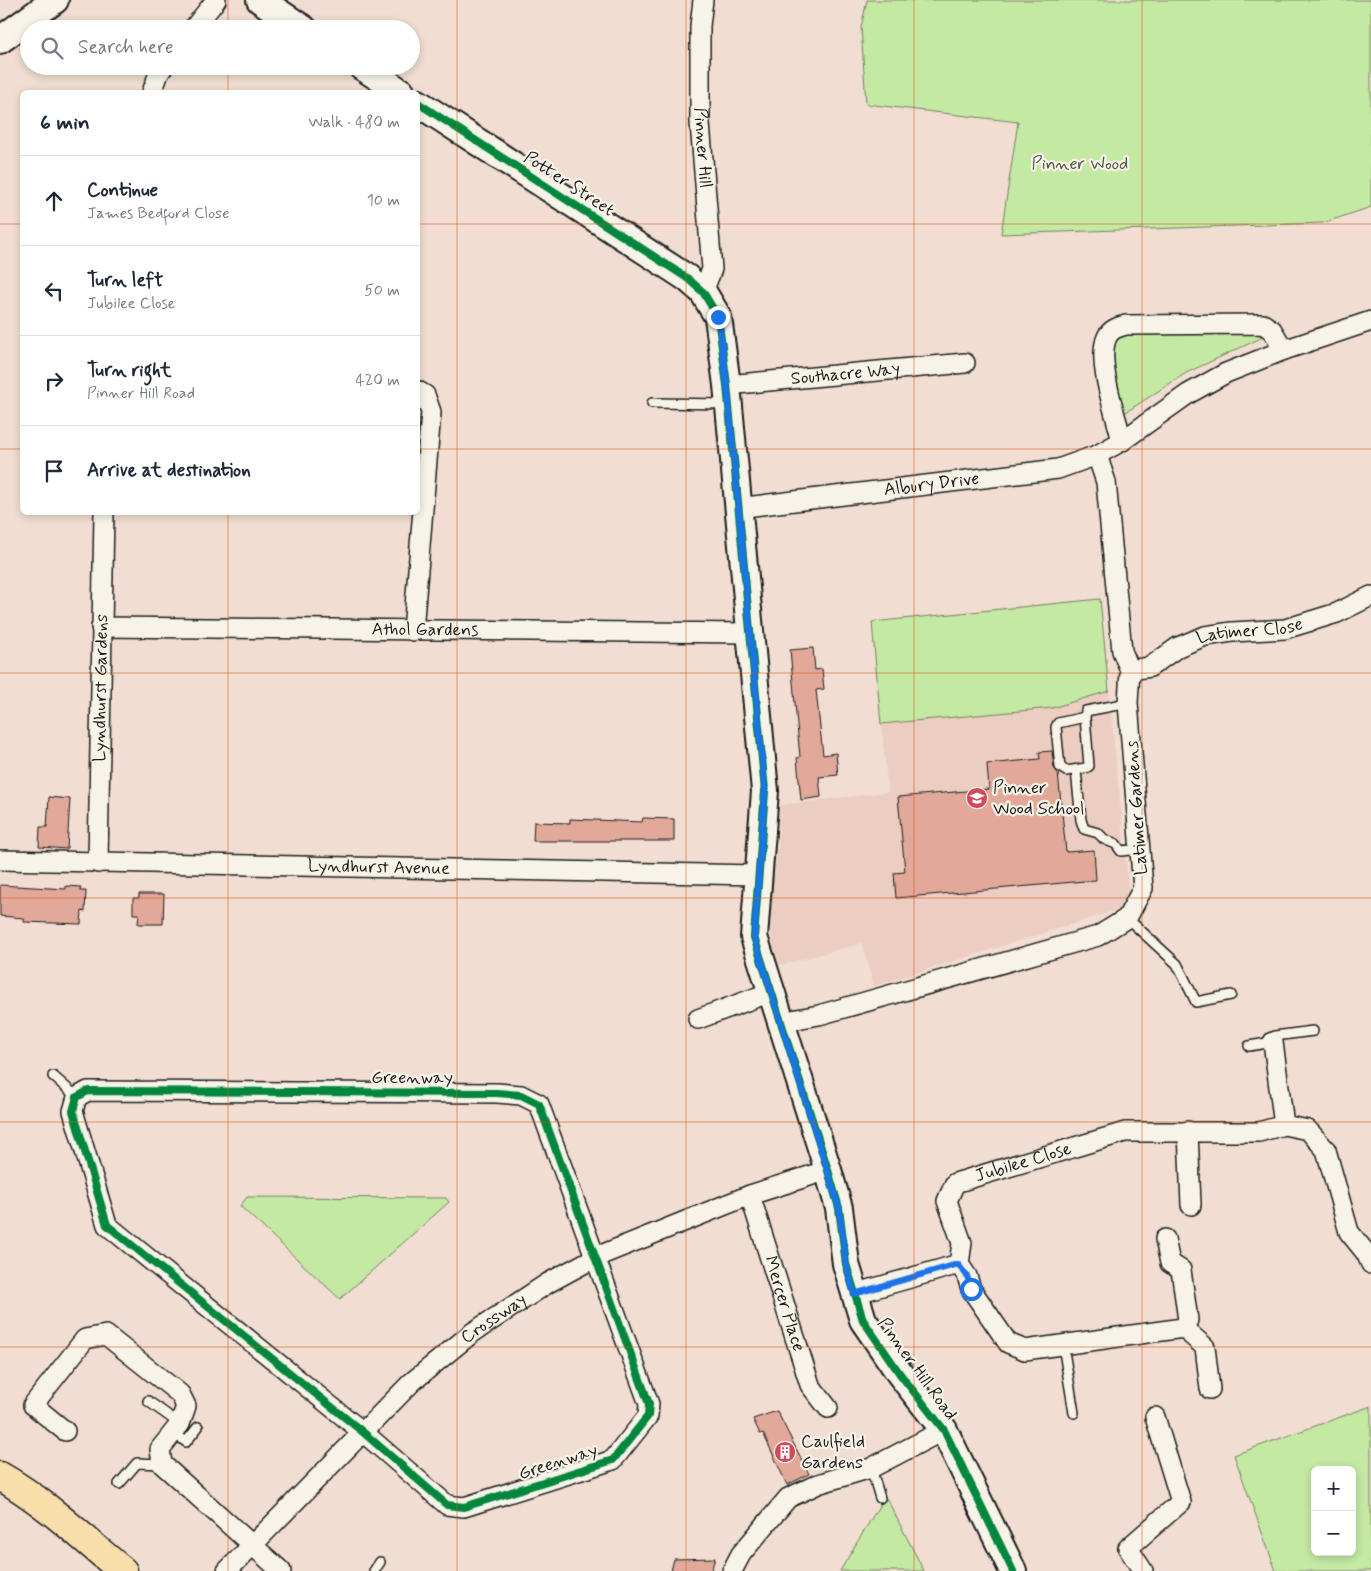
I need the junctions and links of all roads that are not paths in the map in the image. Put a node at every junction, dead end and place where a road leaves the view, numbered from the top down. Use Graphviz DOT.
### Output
graph roads {
  1 [pos="55,0"];
  2 [pos="216,0"];
  3 [pos="260,0"];
  4 [pos="703,0"];
  5 [pos="28,20"];
  6 [pos="200,20"];
  7 [pos="290,20"];
  8 [pos="20,25"];
  9 [pos="0,40"];
  10 [pos="158,75"];
  11 [pos="374,75"];
  12 [pos="153,90"];
  13 [pos="398,90"];
  14 [pos="420,104"];
  15 [pos="703,292"];
  16 [pos="1371,321"];
  17 [pos="1284,350"];
  18 [pos="965,363"];
  19 [pos="420,392"];
  20 [pos="727,395"];
  21 [pos="652,403"];
  22 [pos="1122,441"];
  23 [pos="1097,455"];
  24 [pos="737,508"];
  25 [pos="104,515"];
  26 [pos="1371,596"];
  27 [pos="101,627"];
  28 [pos="413,631"];
  29 [pos="749,633"];
  30 [pos="1130,670"];
  31 [pos="1128,703"];
  32 [pos="1085,717"];
  33 [pos="1076,770"];
  34 [pos="1141,849"];
  35 [pos="0,860"];
  36 [pos="98,863"];
  37 [pos="757,875"];
  38 [pos="1127,918"];
  39 [pos="771,992"];
  40 [pos="1231,995"];
  41 [pos="698,1019"];
  42 [pos="780,1022"];
  43 [pos="1313,1031"];
  44 [pos="1273,1042"];
  45 [pos="1249,1046"];
  46 [pos="53,1076"];
  47 [pos="77,1098"];
  48 [pos="1284,1125"];
  49 [pos="1188,1131"];
  50 [pos="828,1170"];
  51 [pos="750,1195"];
  52 [pos="1191,1205"];
  53 [pos="1165,1239"];
  54 [pos="596,1257"];
  55 [pos="958,1264"];
  56 [pos="1371,1264"];
  57 [pos="854,1294"];
  58 [pos="1183,1328"];
  59 [pos="1063,1345"];
  60 [pos="1210,1389"];
  61 [pos="148,1402"];
  62 [pos="828,1408"];
  63 [pos="1074,1413"];
  64 [pos="1155,1417"];
  65 [pos="184,1428"];
  66 [pos="944,1430"];
  67 [pos="65,1431"];
  68 [pos="364,1433"];
  69 [pos="162,1464"];
  70 [pos="871,1468"];
  71 [pos="0,1476"];
  72 [pos="119,1484"];
  73 [pos="880,1498"];
  74 [pos="251,1544"];
  75 [pos="380,1562"];
  76 [pos="123,1571"];
  77 [pos="227,1571"];
  78 [pos="281,1571"];
  79 [pos="374,1571"];
  80 [pos="732,1571"];
  81 [pos="1014,1571"];
  82 [pos="1143,1571"];
  1 -- 5 [label="street"];
  2 -- 6 [label="street"];
  3 -- 7 [label="street"];
  4 -- 15 [label="street, Pinner Hill"];
  8 -- 9 [label="street"];
  10 -- 12 [label="street"];
  11 -- 13 [label="street"];
  14 -- 15 [label="street, Potter Street"];
  15 -- 20 [label="street, Pinner Hill Road"];
  16 -- 17 [label="street, Albury Drive"];
  17 -- 22 [label="street, Albury Drive"];
  17 -- 22 [label="street"];
  18 -- 20 [label="street, Southacre Way"];
  19 -- 28 [label="street"];
  20 -- 21 [label="lane"];
  20 -- 24 [label="street, Pinner Hill Road"];
  22 -- 23 [label="street, Albury Drive"];
  23 -- 24 [label="street, Albury Drive"];
  23 -- 30 [label="street, Latimer Gardens"];
  24 -- 29 [label="street, Pinner Hill Road"];
  25 -- 27 [label="street, Lyndhurst Gardens"];
  26 -- 30 [label="street, Latimer Close"];
  27 -- 28 [label="street, Athol Gardens"];
  27 -- 36 [label="street, Lyndhurst Gardens"];
  28 -- 29 [label="street, Athol Gardens"];
  29 -- 37 [label="street, Pinner Hill Road"];
  30 -- 31 [label="street, Latimer Gardens"];
  31 -- 32 [label="lane"];
  31 -- 34 [label="street, Latimer Gardens"];
  32 -- 33 [label="lane"];
  32 -- 33 [label="lane"];
  33 -- 34 [label="lane"];
  34 -- 38 [label="street, Latimer Gardens"];
  35 -- 36 [label="street, Lyndhurst Avenue"];
  36 -- 37 [label="street, Lyndhurst Avenue"];
  37 -- 39 [label="street, Pinner Hill Road"];
  38 -- 40 [label="lane"];
  38 -- 42 [label="street"];
  39 -- 41 [label="street"];
  39 -- 42 [label="street, Pinner Hill Road"];
  42 -- 50 [label="street, Pinner Hill Road"];
  43 -- 44 [label="lane"];
  44 -- 45 [label="lane"];
  44 -- 48 [label="street"];
  46 -- 47 [label="lane"];
  47 -- 54 [label="street, Greenway"];
  47 -- 68 [label="street, Greenway"];
  48 -- 49 [label="street, Jubilee Close"];
  48 -- 56 [label="street, Jubilee Close"];
  49 -- 52 [label="street"];
  49 -- 55 [label="street, Jubilee Close"];
  50 -- 51 [label="street, Crossway"];
  50 -- 57 [label="street, Pinner Hill Road"];
  51 -- 54 [label="street, Crossway"];
  51 -- 62 [label="street, Mercer Place"];
  53 -- 58 [label="street"];
  54 -- 68 [label="street, Crossway"];
  54 -- 68 [label="street, Greenway"];
  55 -- 57 [label="street"];
  55 -- 59 [label="street"];
  57 -- 66 [label="street, Pinner Hill Road"];
  58 -- 59 [label="street"];
  58 -- 60 [label="street"];
  59 -- 63 [label="lane"];
  61 -- 65 [label="lane"];
  64 -- 82 [label="street"];
  65 -- 67 [label="street"];
  65 -- 69 [label="street"];
  66 -- 70 [label="street"];
  66 -- 81 [label="street, Pinner Hill Road"];
  68 -- 74 [label="street, Crossway"];
  69 -- 72 [label="lane"];
  69 -- 74 [label="street"];
  70 -- 73 [label="lane"];
  70 -- 80 [label="street"];
  71 -- 76 [label="main road"];
  74 -- 77 [label="street, Crossway"];
  74 -- 78 [label="street"];
  75 -- 79 [label="lane"];
}
